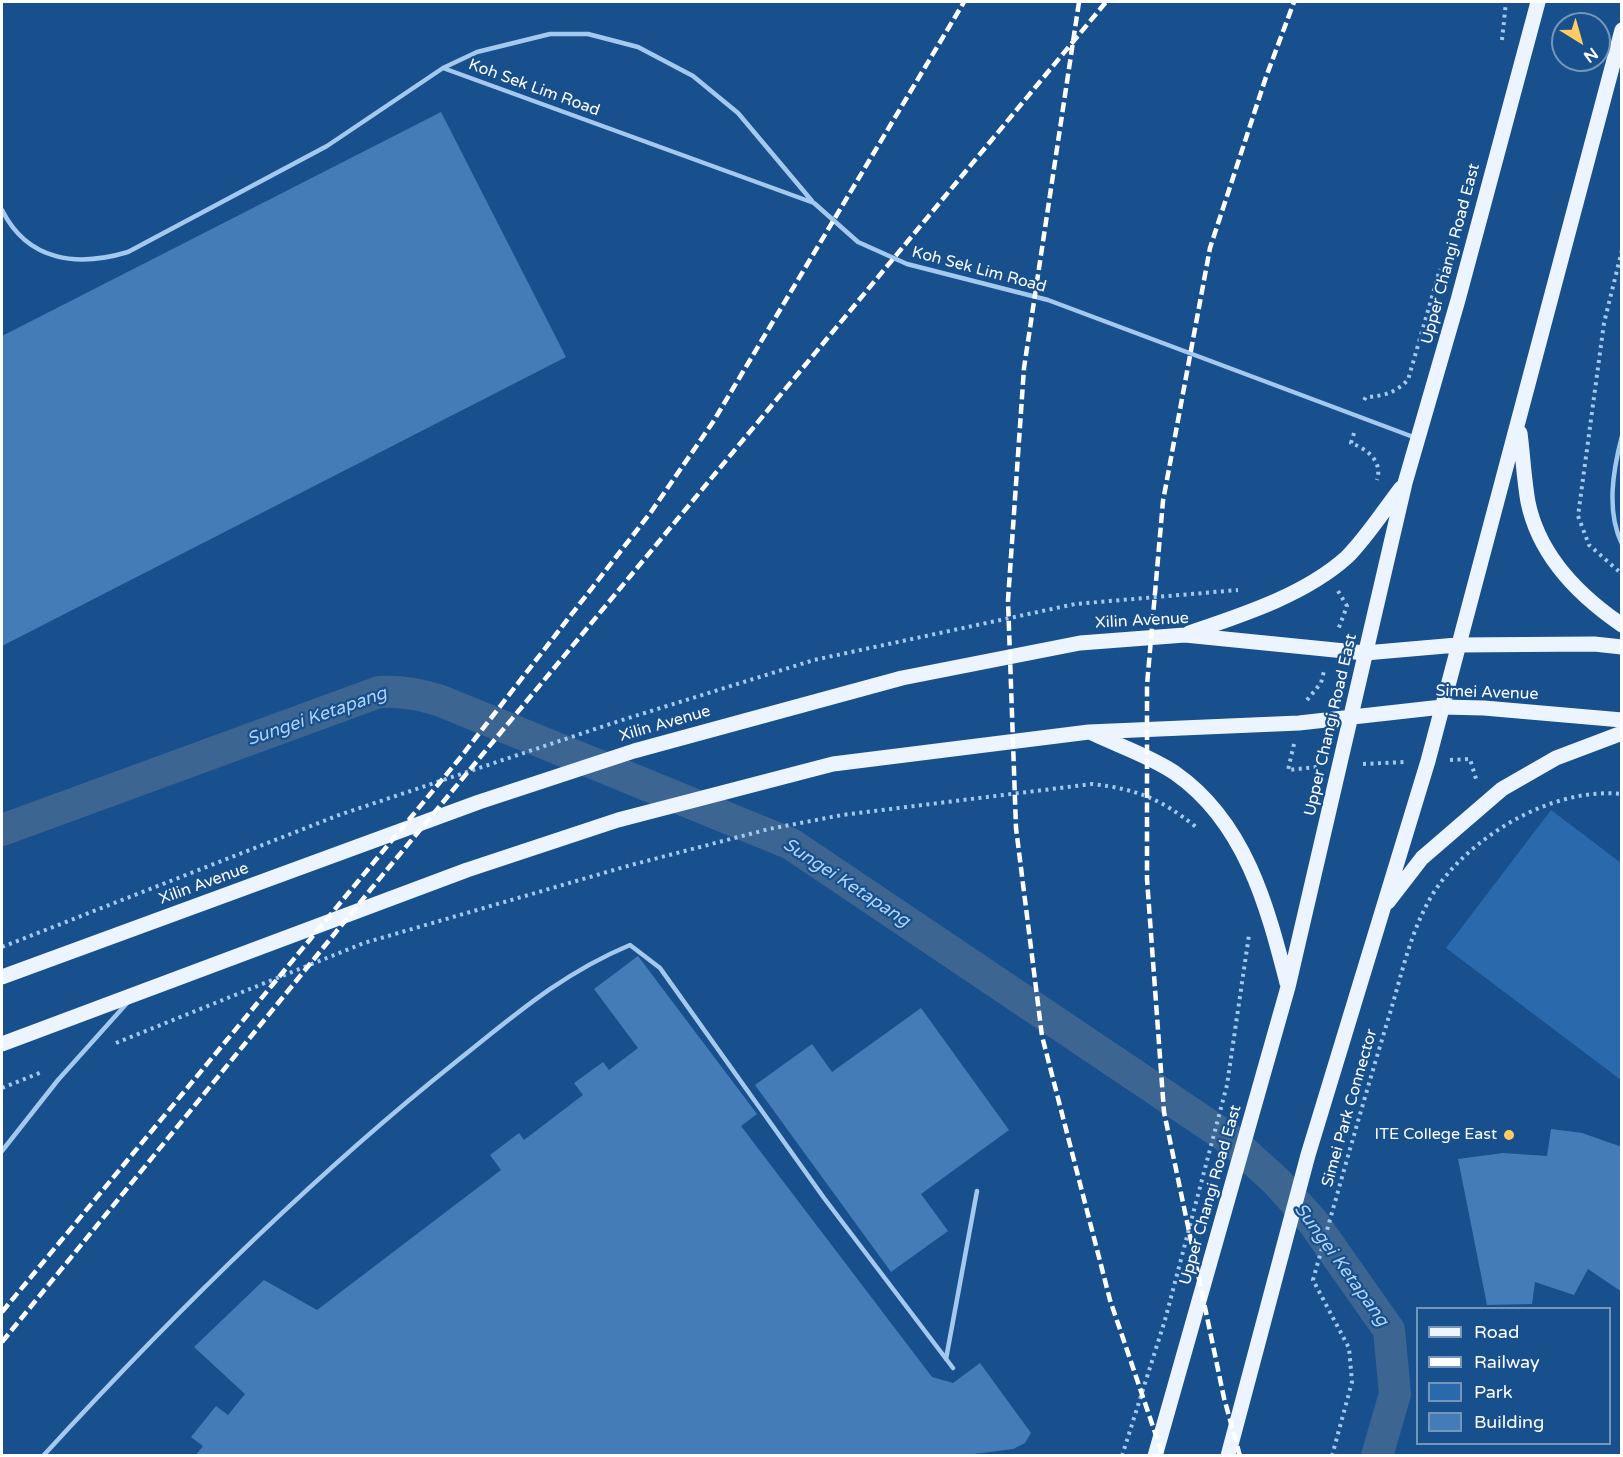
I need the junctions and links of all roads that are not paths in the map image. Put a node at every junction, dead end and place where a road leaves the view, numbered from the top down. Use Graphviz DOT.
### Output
graph roads {
  1 [pos="1538,2"];
  2 [pos="1622,30"];
  3 [pos="443,68"];
  4 [pos="814,203"];
  5 [pos="2,210"];
  6 [pos="7,222"];
  7 [pos="2,226"];
  8 [pos="1519,424"];
  9 [pos="1622,436"];
  10 [pos="1419,438"];
  11 [pos="1405,483"];
  12 [pos="1622,544"];
  13 [pos="1622,625"];
  14 [pos="1185,634"];
  15 [pos="1457,645"];
  16 [pos="1622,647"];
  17 [pos="1365,654"];
  18 [pos="1442,707"];
  19 [pos="1351,717"];
  20 [pos="1622,720"];
  21 [pos="1089,732"];
  22 [pos="1622,733"];
  23 [pos="1382,910"];
  24 [pos="2,977"];
  25 [pos="1288,987"];
  26 [pos="136,993"];
  27 [pos="2,1044"];
  28 [pos="2,1151"];
  29 [pos="977,1191"];
  30 [pos="946,1359"];
  31 [pos="953,1368"];
  32 [pos="43,1455"];
  33 [pos="1155,1455"];
  34 [pos="1228,1455"];
  1 -- 10 [label="main road, Upper Changi Road East"];
  2 -- 8 [label="main road"];
  3 -- 4 [label="lane, Koh Sek Lim Road"];
  3 -- 4 [label="lane"];
  3 -- 6 [label="lane"];
  4 -- 10 [label="lane, Koh Sek Lim Road"];
  5 -- 6 [label="lane"];
  6 -- 7 [label="lane"];
  8 -- 13 [label="main road"];
  8 -- 15 [label="main road"];
  9 -- 12 [label="lane"];
  10 -- 11 [label="main road, Upper Changi Road East"];
  11 -- 14 [label="main road"];
  11 -- 17 [label="main road, Upper Changi Road East"];
  14 -- 17 [label="main road, Xilin Avenue"];
  14 -- 24 [label="main road, Xilin Avenue"];
  15 -- 16 [label="main road"];
  15 -- 17 [label="main road"];
  15 -- 18 [label="main road"];
  17 -- 19 [label="main road, Upper Changi Road East"];
  18 -- 19 [label="main road, Simei Avenue"];
  18 -- 20 [label="main road, Simei Avenue"];
  18 -- 23 [label="main road"];
  19 -- 21 [label="main road"];
  19 -- 25 [label="main road, Upper Changi Road East"];
  21 -- 25 [label="main road"];
  21 -- 26 [label="main road"];
  22 -- 23 [label="main road"];
  23 -- 34 [label="main road"];
  25 -- 33 [label="main road, Upper Changi Road East"];
  26 -- 27 [label="main road"];
  26 -- 28 [label="lane"];
  29 -- 30 [label="lane"];
  30 -- 31 [label="lane"];
  30 -- 32 [label="lane"];
}
